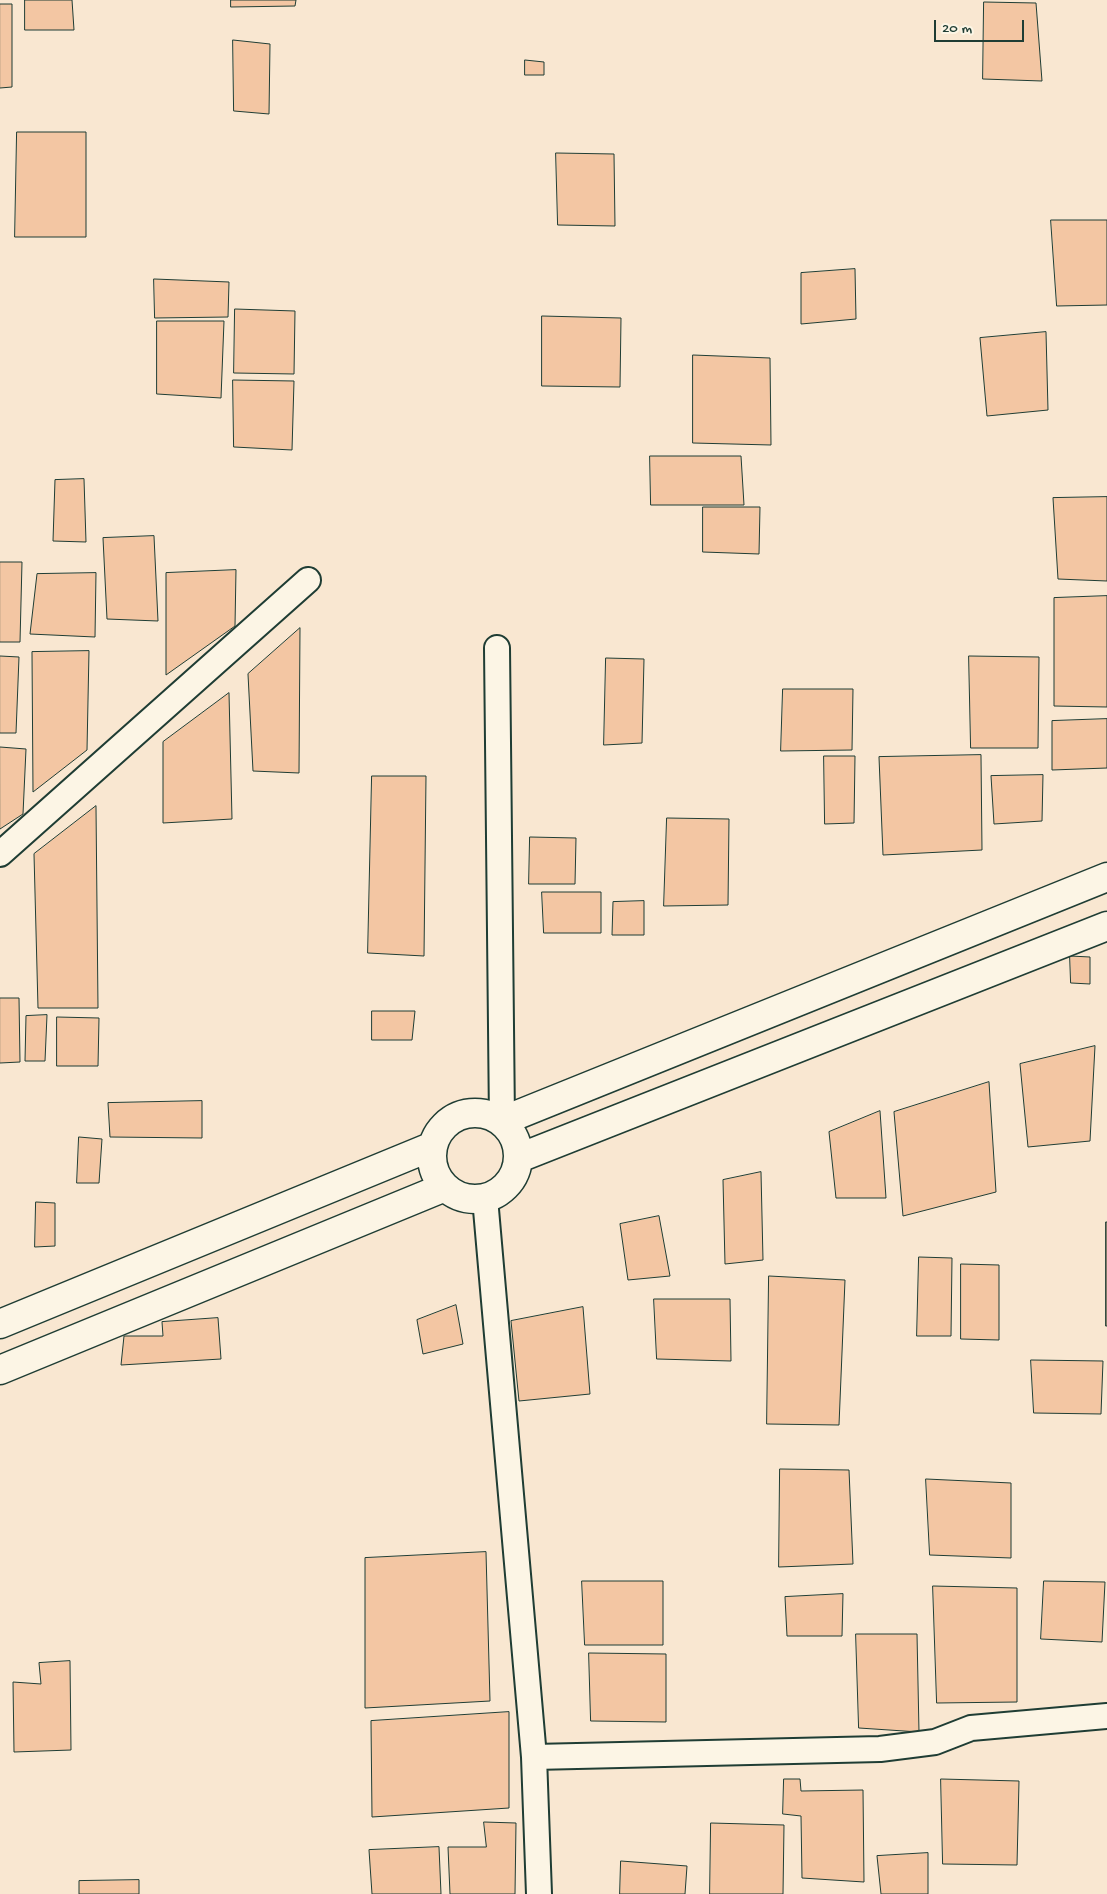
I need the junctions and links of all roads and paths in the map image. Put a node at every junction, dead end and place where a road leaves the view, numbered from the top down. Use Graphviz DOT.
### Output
graph roads {
  1 [pos="308,580"];
  2 [pos="497,648"];
  3 [pos="0,854"];
  4 [pos="1107,877"];
  5 [pos="1107,926"];
  6 [pos="502,1121"];
  7 [pos="433,1146"];
  8 [pos="519,1158"];
  9 [pos="445,1187"];
  10 [pos="485,1198"];
  11 [pos="0,1324"];
  12 [pos="0,1370"];
  13 [pos="1107,1716"];
  14 [pos="534,1757"];
  15 [pos="539,1894"];
  1 -- 3 [label="street"];
  2 -- 6 [label="street"];
  4 -- 6 [label="street"];
  5 -- 8 [label="street"];
  6 -- 7 [label="street"];
  6 -- 8 [label="street"];
  7 -- 9 [label="street"];
  7 -- 11 [label="street"];
  8 -- 10 [label="street"];
  9 -- 10 [label="street"];
  9 -- 12 [label="street"];
  10 -- 14 [label="street"];
  13 -- 14 [label="street"];
  14 -- 15 [label="street"];
}
